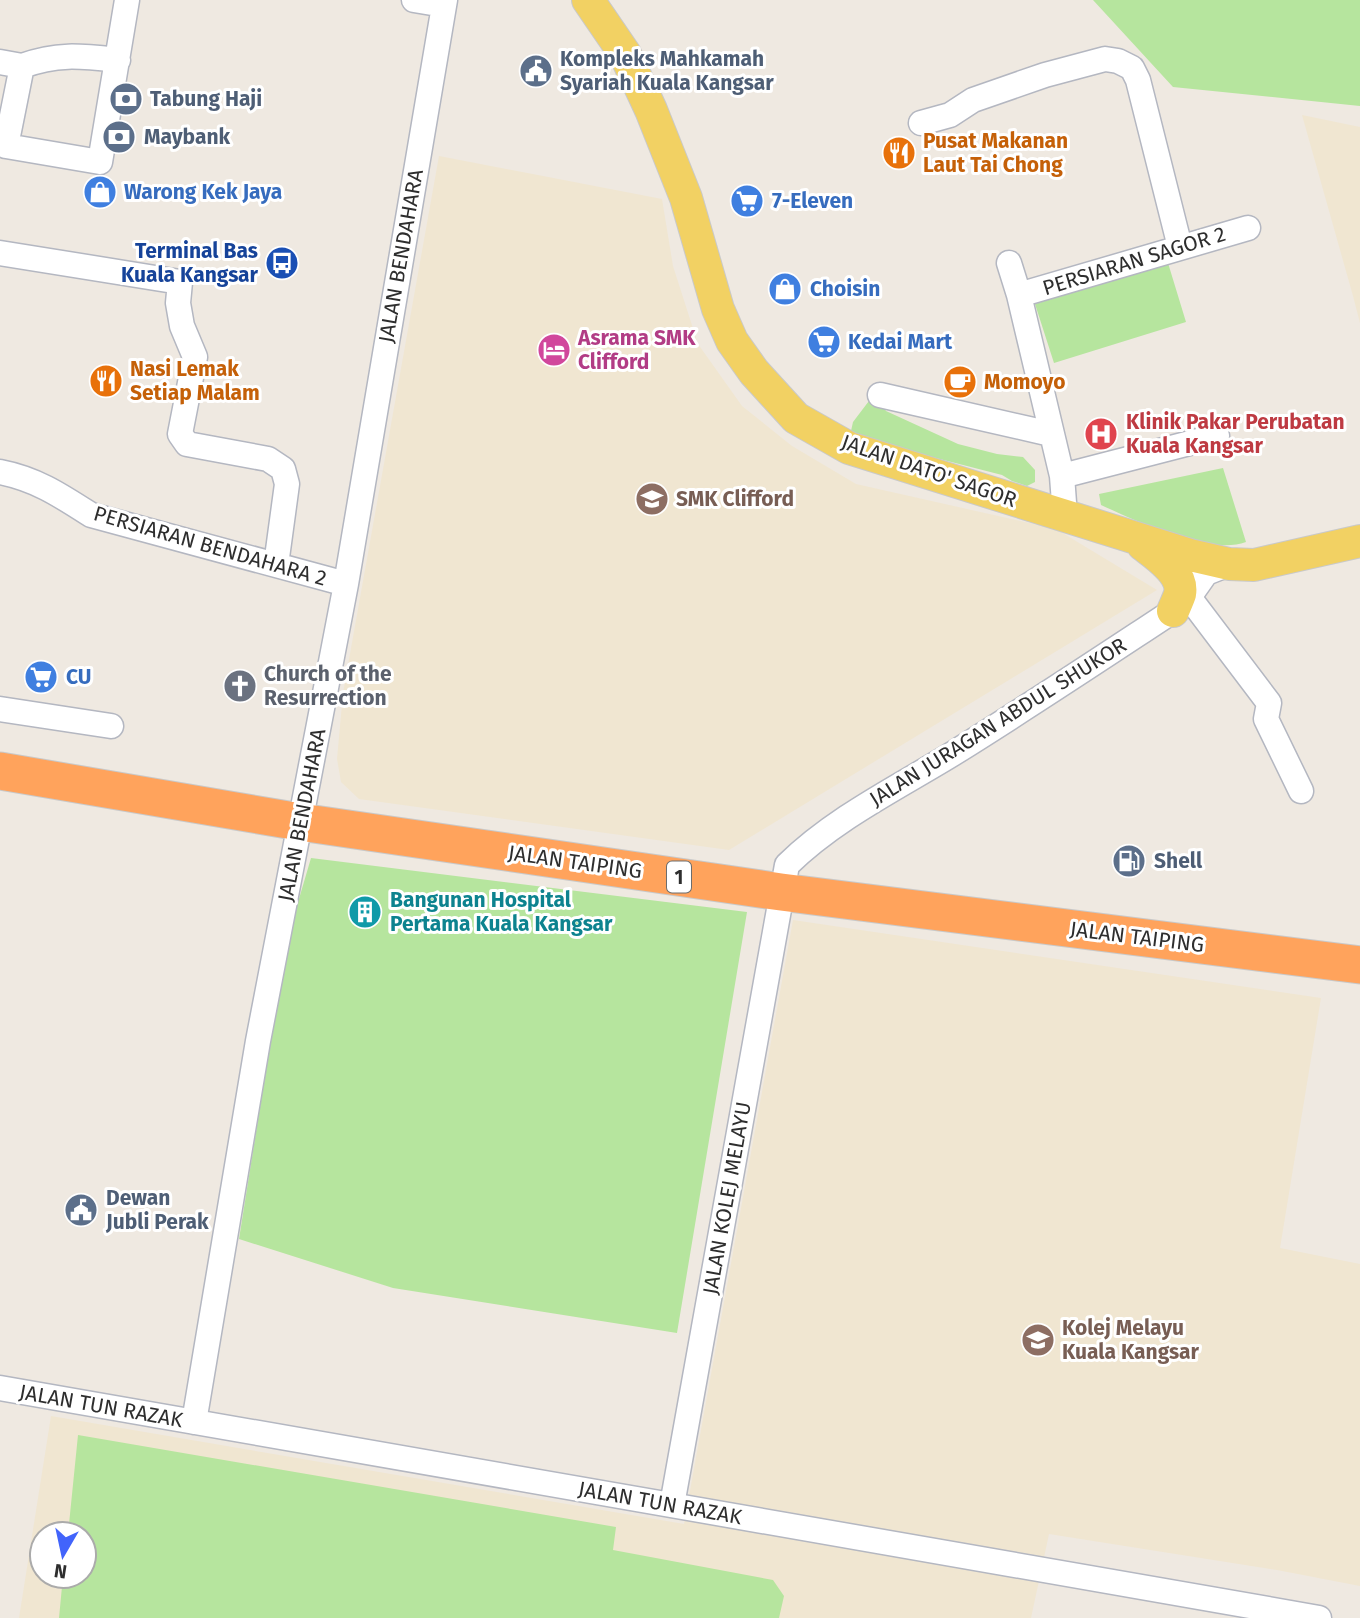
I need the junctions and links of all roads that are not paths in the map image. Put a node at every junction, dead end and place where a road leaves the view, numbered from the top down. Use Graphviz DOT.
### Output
graph roads {
  1 [pos="127,0"];
  2 [pos="414,0"];
  3 [pos="588,0"];
  4 [pos="444,3"];
  5 [pos="118,60"];
  6 [pos="11,64"];
  7 [pos="921,123"];
  8 [pos="1248,228"];
  9 [pos="1180,247"];
  10 [pos="0,253"];
  11 [pos="1009,262"];
  12 [pos="1019,295"];
  13 [pos="880,395"];
  14 [pos="1051,434"];
  15 [pos="1217,436"];
  16 [pos="2,473"];
  17 [pos="1062,476"];
  18 [pos="1065,516"];
  19 [pos="1137,539"];
  20 [pos="1360,541"];
  21 [pos="276,565"];
  22 [pos="1203,579"];
  23 [pos="346,584"];
  24 [pos="0,709"];
  25 [pos="111,726"];
  26 [pos="0,771"];
  27 [pos="1301,791"];
  28 [pos="300,822"];
  29 [pos="781,891"];
  30 [pos="1360,965"];
  31 [pos="0,1388"];
  32 [pos="194,1422"];
  33 [pos="672,1505"];
  34 [pos="1320,1618"];
  1 -- 5 [label="street"];
  2 -- 4 [label="street"];
  3 -- 18 [label="main road, JALAN DATO' SAGOR"];
  4 -- 23 [label="street, JALAN BENDAHARA"];
  5 -- 6 [label="street"];
  5 -- 6 [label="street"];
  7 -- 9 [label="street"];
  8 -- 9 [label="street, PERSIARAN SAGOR 2"];
  9 -- 12 [label="street, PERSIARAN SAGOR 2"];
  10 -- 21 [label="street"];
  11 -- 12 [label="street"];
  12 -- 14 [label="street"];
  13 -- 14 [label="street"];
  14 -- 17 [label="street"];
  15 -- 17 [label="street"];
  16 -- 21 [label="street, PERSIARAN BENDAHARA 2"];
  17 -- 18 [label="street"];
  18 -- 19 [label="main road, JALAN DATO' SAGOR"];
  19 -- 22 [label="main road, JALAN DATO' SAGOR"];
  19 -- 22 [label="main road"];
  20 -- 22 [label="main road, JALAN DATO' SAGOR"];
  21 -- 23 [label="street, PERSIARAN BENDAHARA 2"];
  22 -- 27 [label="street"];
  22 -- 29 [label="street, JALAN JURAGAN ABDUL SHUKOR"];
  23 -- 28 [label="street, JALAN BENDAHARA"];
  24 -- 25 [label="street"];
  26 -- 28 [label="highway, JALAN TAIPING / 1"];
  28 -- 29 [label="highway, JALAN TAIPING / 1"];
  28 -- 32 [label="street, JALAN BENDAHARA"];
  29 -- 30 [label="highway, JALAN TAIPING / 1"];
  29 -- 33 [label="street, JALAN KOLEJ MELAYU"];
  31 -- 32 [label="street, JALAN TUN RAZAK"];
  32 -- 33 [label="street, JALAN TUN RAZAK"];
  33 -- 34 [label="street, JALAN TUN RAZAK"];
}
